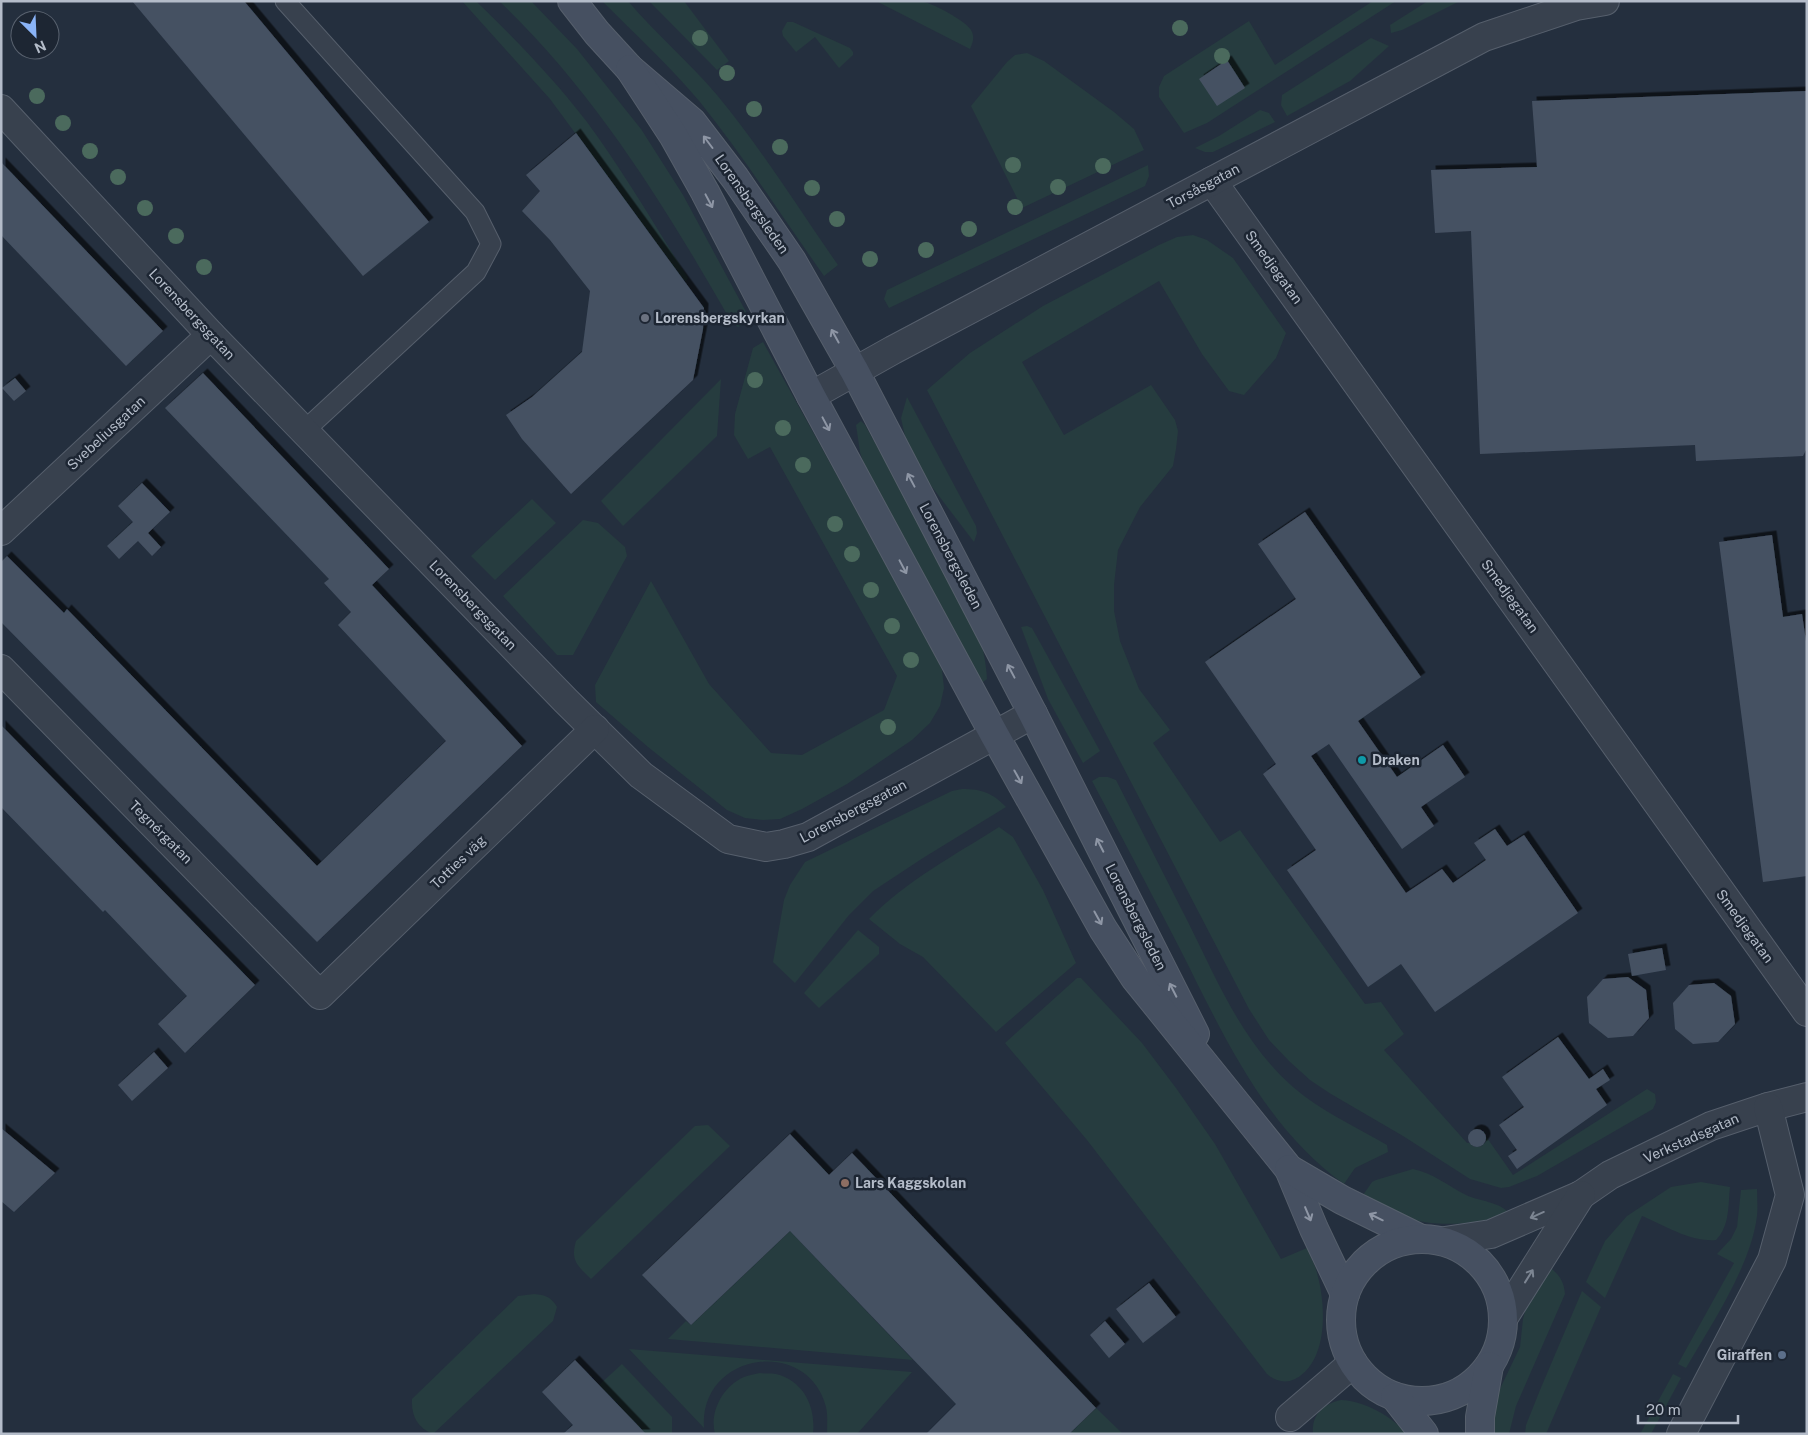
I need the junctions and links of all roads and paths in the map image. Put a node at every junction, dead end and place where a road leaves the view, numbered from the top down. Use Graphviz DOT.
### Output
graph roads {
  1 [pos="285,1"];
  2 [pos="556,1"];
  3 [pos="572,1"];
  4 [pos="1605,1"];
  5 [pos="597,33"];
  6 [pos="630,69"];
  7 [pos="1,109"];
  8 [pos="1212,180"];
  9 [pos="211,335"];
  10 [pos="855,372"];
  11 [pos="811,396"];
  12 [pos="304,430"];
  13 [pos="1,531"];
  14 [pos="1,669"];
  15 [pos="1033,714"];
  16 [pos="595,729"];
  17 [pos="994,734"];
  18 [pos="320,995"];
  19 [pos="1807,1012"];
  20 [pos="1218,1081"];
  21 [pos="1807,1097"];
  22 [pos="1768,1107"];
  23 [pos="1289,1169"];
  24 [pos="1582,1195"];
  25 [pos="1432,1240"];
  26 [pos="1345,1294"];
  27 [pos="1504,1317"];
  28 [pos="1353,1363"];
  29 [pos="1489,1366"];
  30 [pos="1395,1396"];
  31 [pos="1290,1417"];
  32 [pos="1424,1434"];
  33 [pos="1480,1434"];
  34 [pos="1681,1434"];
  1 -- 12 [label="lane"];
  2 -- 5 [label="street, Lorensbergsleden"];
  3 -- 5 [label="street, Lorensbergsleden"];
  4 -- 8 [label="street, Torsåsgatan"];
  5 -- 6 [label="street, Lorensbergsleden"];
  10 -- 6 [label="street, Lorensbergsleden, one-way"];
  6 -- 11 [label="street, Lorensbergsleden, one-way"];
  7 -- 9 [label="street, Lorensbergsgatan"];
  8 -- 10 [label="street, Torsåsgatan"];
  8 -- 19 [label="street, Smedjegatan"];
  9 -- 12 [label="street, Lorensbergsgatan"];
  9 -- 13 [label="street, Svebeliusgatan"];
  10 -- 11 [label="street, Torsåsgatan"];
  15 -- 10 [label="street, Lorensbergsleden, one-way"];
  11 -- 17 [label="street, Lorensbergsleden, one-way"];
  12 -- 16 [label="street, Lorensbergsgatan"];
  14 -- 18 [label="street, Tegnérgatan"];
  15 -- 17 [label="street, Lorensbergsgatan"];
  20 -- 15 [label="street, Lorensbergsleden, one-way"];
  16 -- 17 [label="street, Lorensbergsgatan"];
  16 -- 18 [label="street, Totties väg"];
  17 -- 20 [label="street, Lorensbergsleden, one-way"];
  20 -- 23 [label="street, Lorensbergsleden"];
  21 -- 22 [label="street, Verkstadsgatan"];
  22 -- 24 [label="street, Verkstadsgatan"];
  22 -- 34 [label="street"];
  25 -- 23 [label="street, Lorensbergsleden, one-way"];
  23 -- 26 [label="street, Lorensbergsleden, one-way"];
  24 -- 25 [label="street, Verkstadsgatan, one-way"];
  27 -- 24 [label="street, Verkstadsgatan, one-way"];
  25 -- 26 [label="street, Lorensbergsleden"];
  25 -- 27 [label="street, Lorensbergsleden"];
  26 -- 28 [label="street, Lorensbergsleden"];
  27 -- 29 [label="street, Lorensbergsleden"];
  28 -- 30 [label="street, Lorensbergsleden"];
  28 -- 31 [label="street"];
  29 -- 30 [label="street, Lorensbergsleden"];
  29 -- 33 [label="street, Lorensbergsleden"];
  30 -- 32 [label="street, Lorensbergsleden"];
}
